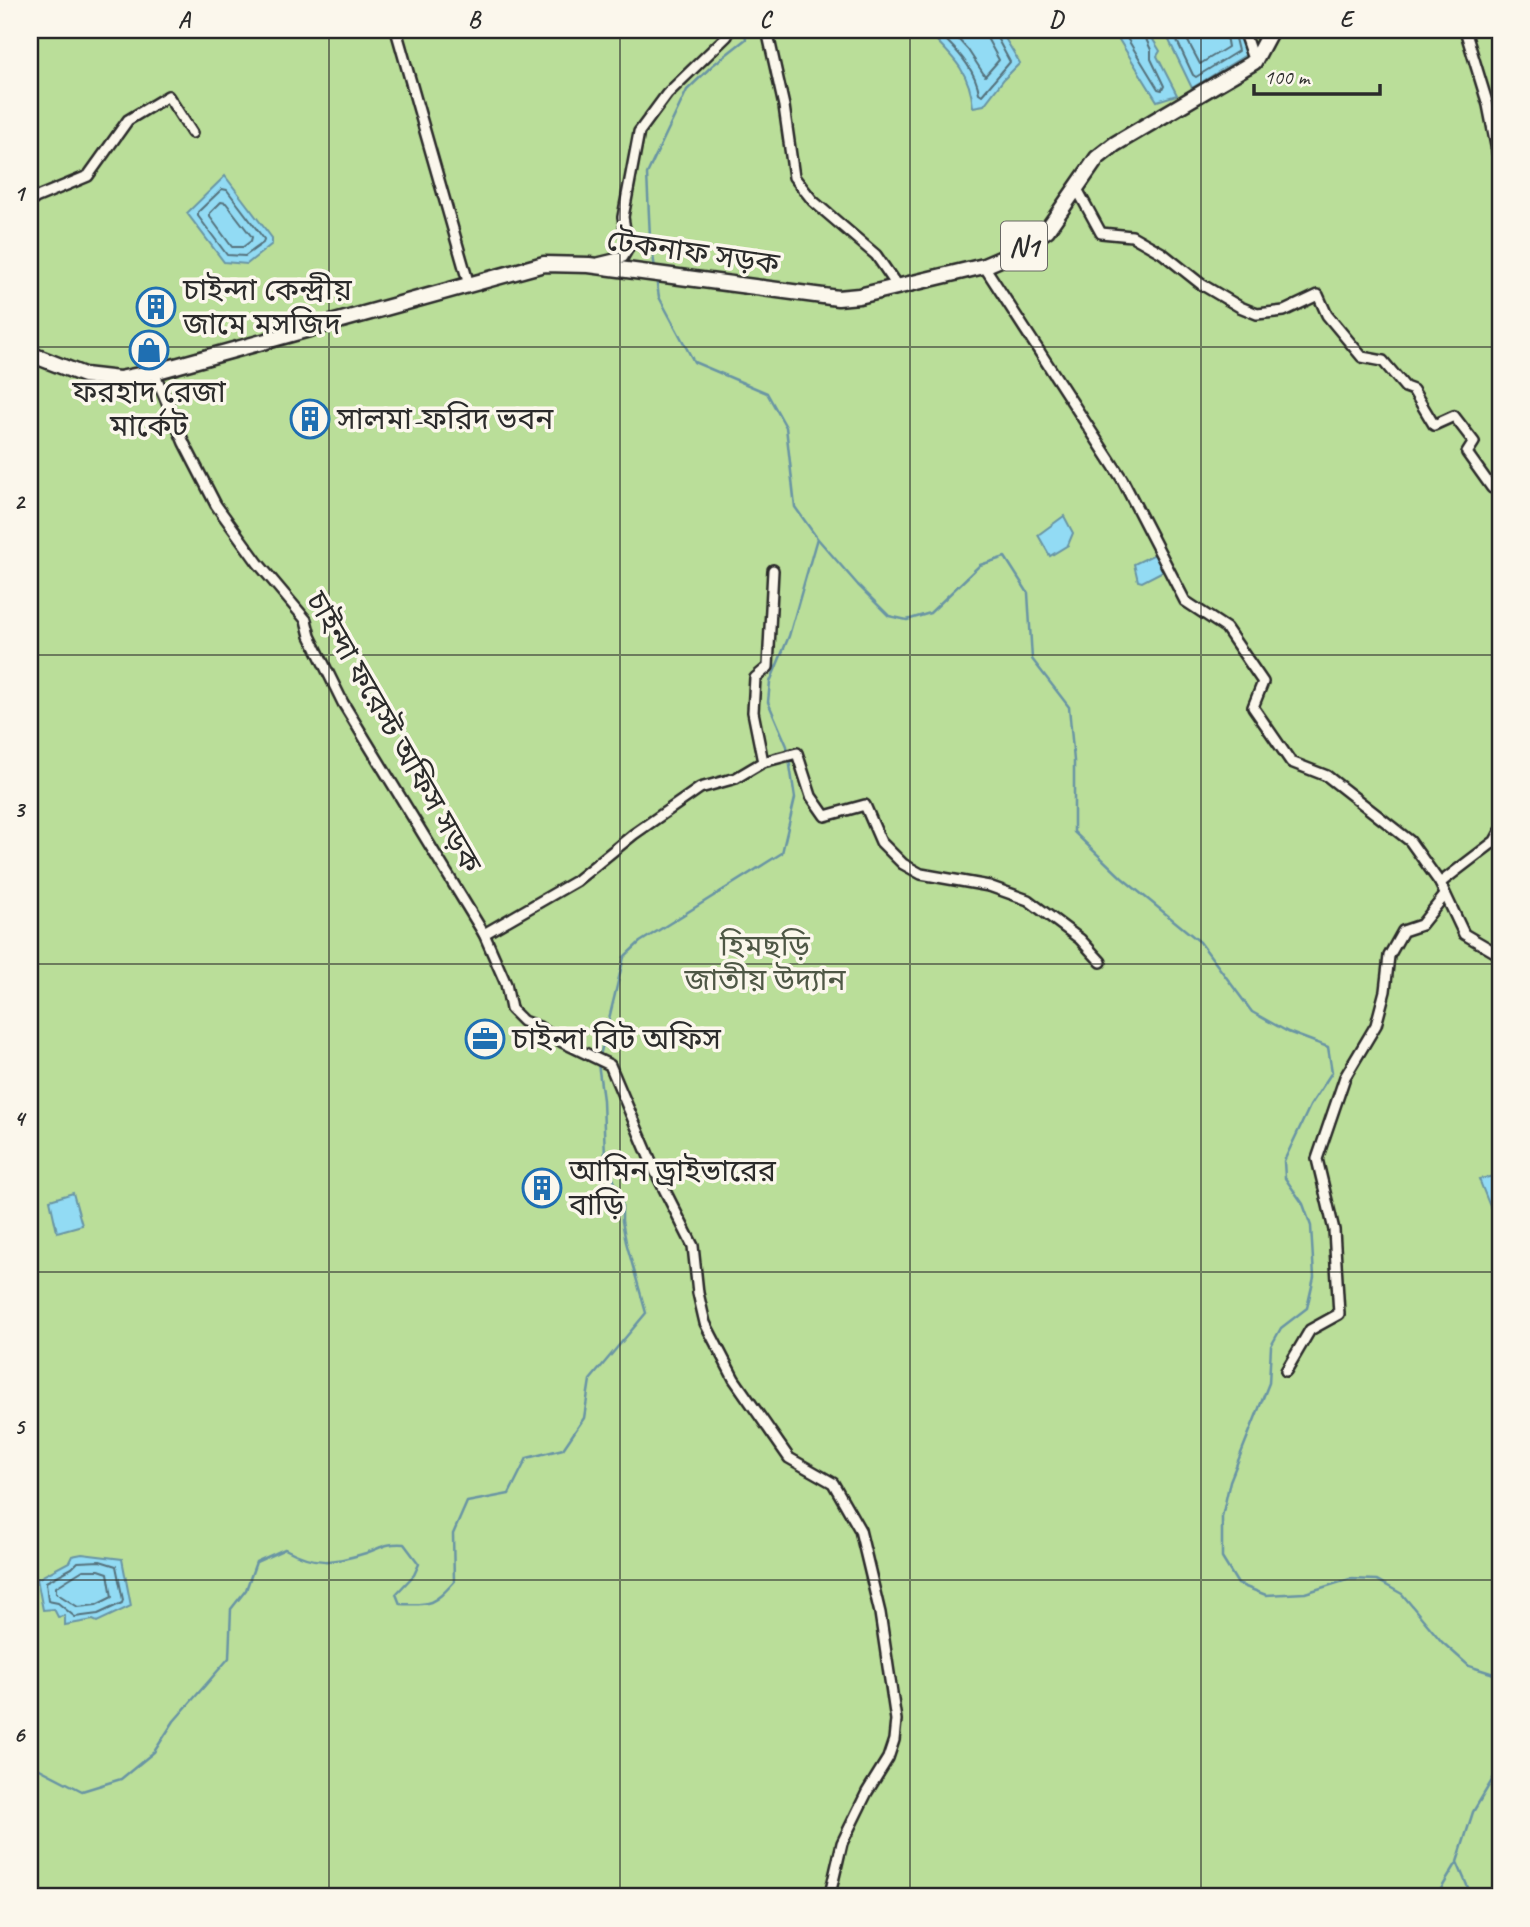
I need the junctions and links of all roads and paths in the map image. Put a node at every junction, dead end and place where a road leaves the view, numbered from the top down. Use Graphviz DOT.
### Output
graph roads {
  1 [pos="396,30"];
  2 [pos="726,30"];
  3 [pos="767,30"];
  4 [pos="1243,30"];
  5 [pos="1271,30"];
  6 [pos="1465,30"];
  7 [pos="1254,62"];
  8 [pos="192,134"];
  9 [pos="1500,166"];
  10 [pos="1077,189"];
  11 [pos="30,203"];
  12 [pos="589,265"];
  13 [pos="984,266"];
  14 [pos="469,285"];
  15 [pos="898,287"];
  16 [pos="30,354"];
  17 [pos="154,372"];
  18 [pos="1500,486"];
  19 [pos="773,570"];
  20 [pos="763,761"];
  21 [pos="1500,832"];
  22 [pos="1440,883"];
  23 [pos="1445,895"];
  24 [pos="484,934"];
  25 [pos="1500,955"];
  26 [pos="1101,962"];
  27 [pos="1286,1371"];
  28 [pos="833,1897"];
  1 -- 14 [label="street"];
  2 -- 12 [label="street"];
  3 -- 15 [label="street"];
  4 -- 7 [label="street"];
  5 -- 7 [label="highway"];
  6 -- 9 [label="street"];
  7 -- 10 [label="highway, টেকনাফ সড়ক / N1"];
  8 -- 11 [label="street"];
  10 -- 13 [label="highway, টেকনাফ সড়ক / N1"];
  10 -- 18 [label="street"];
  12 -- 14 [label="highway, টেকনাফ সড়ক / N1"];
  12 -- 15 [label="highway, টেকনাফ সড়ক / N1"];
  13 -- 15 [label="highway, টেকনাফ সড়ক / N1"];
  13 -- 22 [label="street"];
  14 -- 17 [label="highway, টেকনাফ সড়ক / N1"];
  16 -- 17 [label="highway, টেকনাফ সড়ক / N1"];
  17 -- 24 [label="street, চাইন্দা ফরেস্ট অফিস সড়ক"];
  19 -- 20 [label="street"];
  20 -- 24 [label="street"];
  20 -- 26 [label="street"];
  21 -- 22 [label="street"];
  22 -- 23 [label="street"];
  23 -- 25 [label="street"];
  23 -- 27 [label="street"];
  24 -- 28 [label="street, চাইন্দা ফরেস্ট অফিস সড়ক"];
}
